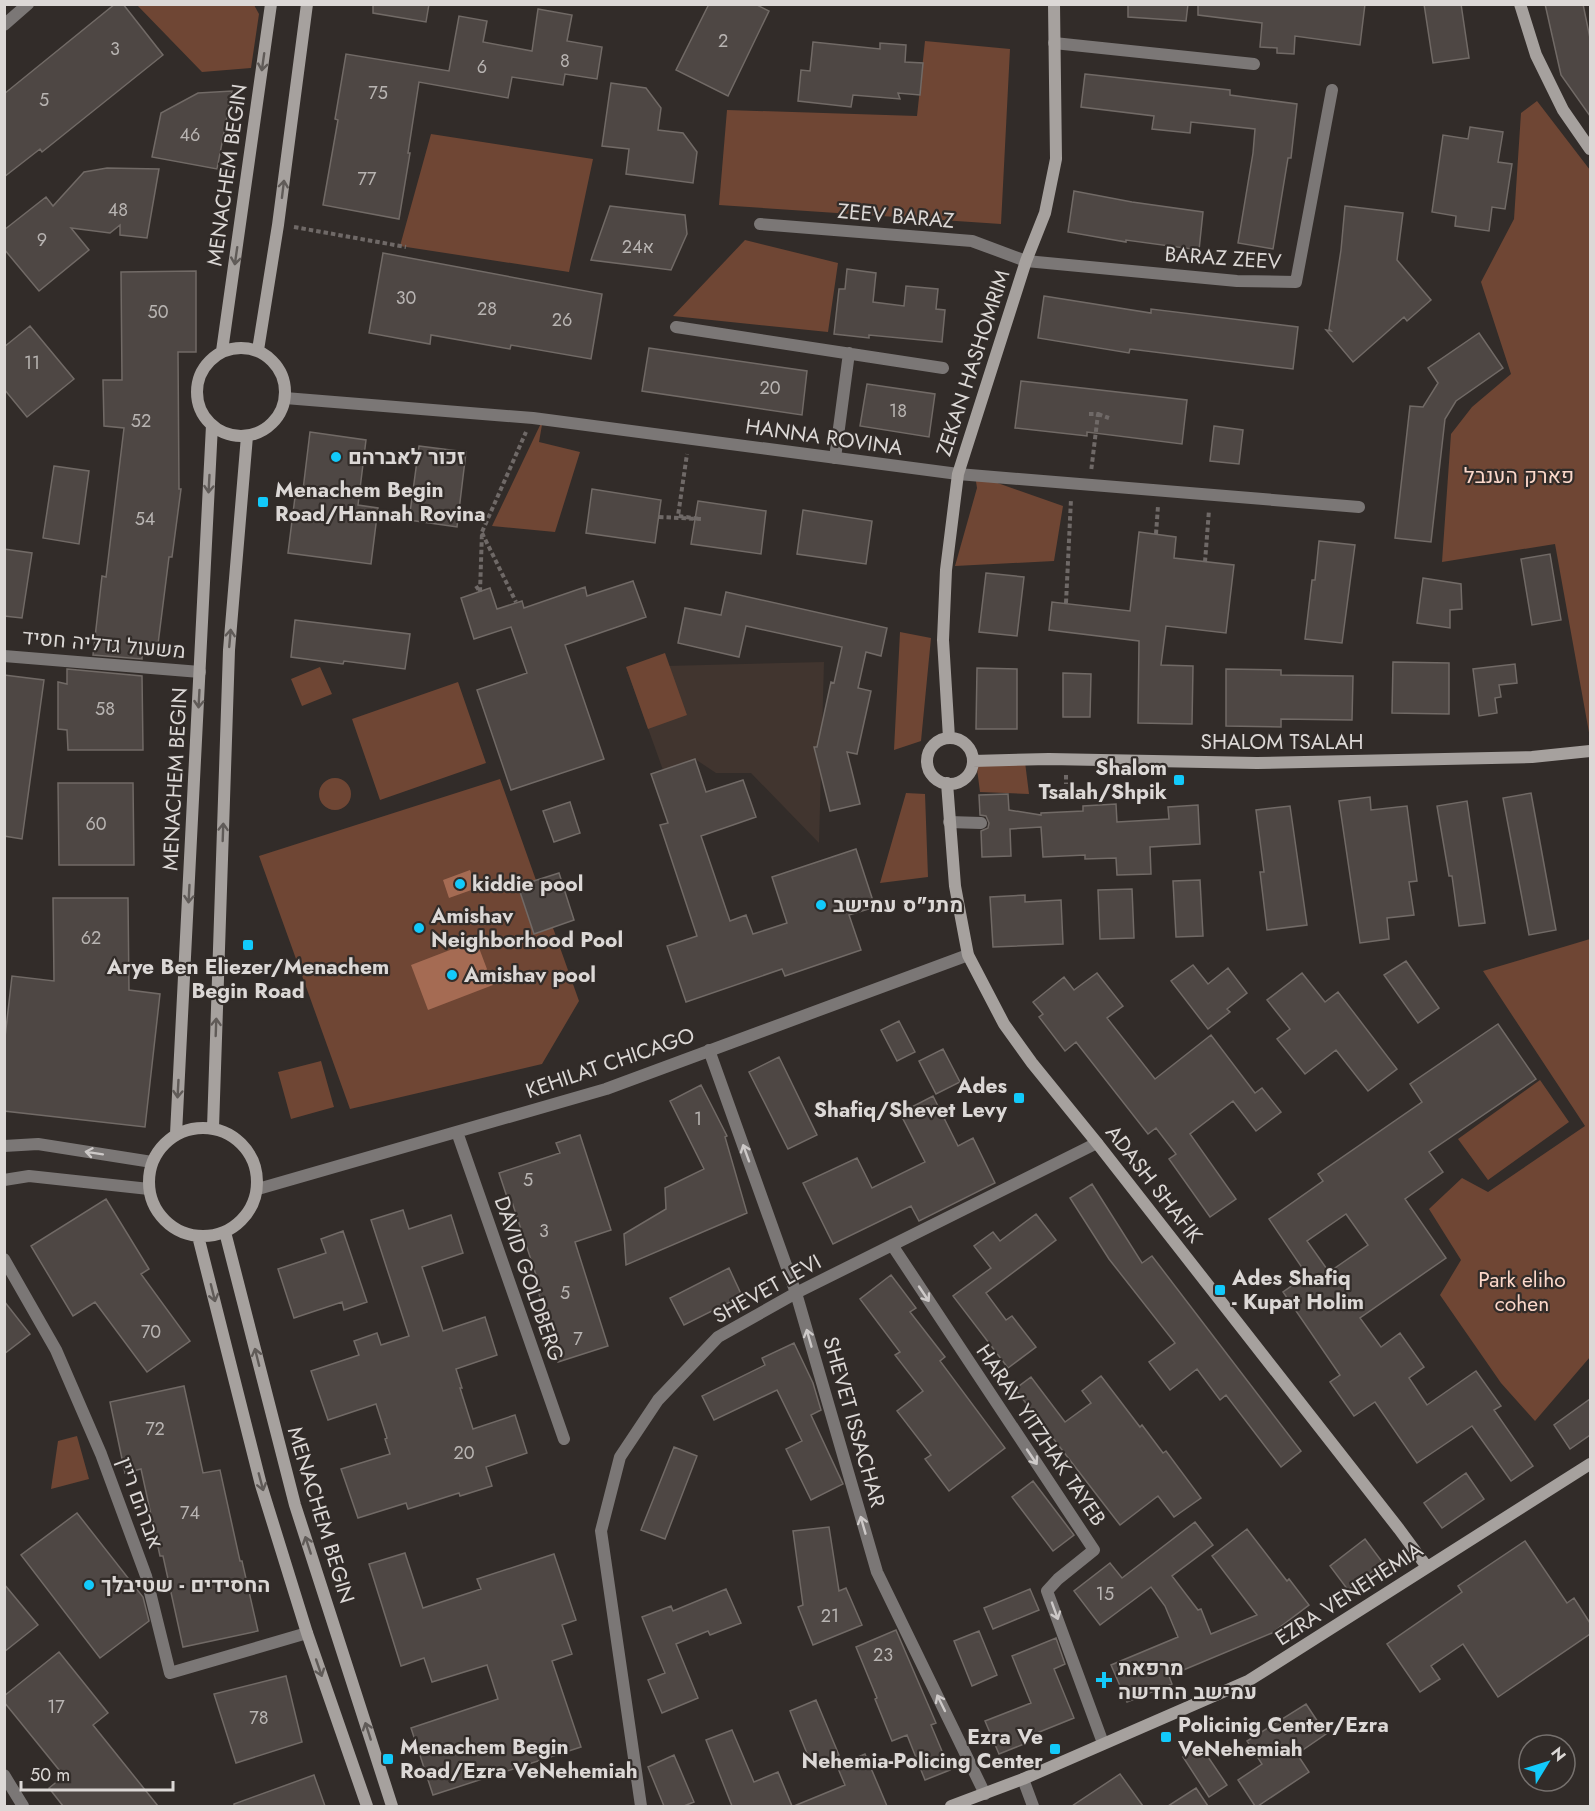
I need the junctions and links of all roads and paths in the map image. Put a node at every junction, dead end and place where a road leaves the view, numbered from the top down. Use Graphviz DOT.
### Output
graph roads {
  1 [pos="28,4"];
  2 [pos="271,4"];
  3 [pos="306,4"];
  4 [pos="1054,4"];
  5 [pos="1520,4"];
  6 [pos="4,25"];
  7 [pos="1054,43"];
  8 [pos="1254,64"];
  9 [pos="1332,90"];
  10 [pos="1590,149"];
  11 [pos="760,224"];
  12 [pos="278,225"];
  13 [pos="406,247"];
  14 [pos="1026,261"];
  15 [pos="676,327"];
  16 [pos="258,350"];
  17 [pos="222,351"];
  18 [pos="849,353"];
  19 [pos="943,368"];
  20 [pos="285,398"];
  21 [pos="1089,414"];
  22 [pos="1098,414"];
  23 [pos="533,418"];
  24 [pos="1109,418"];
  25 [pos="212,425"];
  26 [pos="247,436"];
  27 [pos="690,439"];
  28 [pos="835,458"];
  29 [pos="958,474"];
  30 [pos="1072,483"];
  31 [pos="1090,485"];
  32 [pos="1159,490"];
  33 [pos="1211,495"];
  34 [pos="1359,507"];
  35 [pos="658,517"];
  36 [pos="482,532"];
  37 [pos="1156,534"];
  38 [pos="1205,562"];
  39 [pos="476,586"];
  40 [pos="516,602"];
  41 [pos="1066,603"];
  42 [pos="4,656"];
  43 [pos="200,672"];
  44 [pos="949,738"];
  45 [pos="1590,751"];
  46 [pos="973,762"];
  47 [pos="947,783"];
  48 [pos="949,822"];
  49 [pos="981,824"];
  50 [pos="968,955"];
  51 [pos="709,1050"];
  52 [pos="213,1128"];
  53 [pos="457,1132"];
  54 [pos="176,1134"];
  55 [pos="1097,1143"];
  56 [pos="4,1146"];
  57 [pos="152,1162"];
  58 [pos="4,1180"];
  59 [pos="149,1189"];
  60 [pos="258,1189"];
  61 [pos="225,1232"];
  62 [pos="198,1236"];
  63 [pos="892,1245"];
  64 [pos="4,1259"];
  65 [pos="796,1293"];
  66 [pos="564,1439"];
  67 [pos="1590,1464"];
  68 [pos="1426,1568"];
  69 [pos="307,1633"];
  70 [pos="1103,1743"];
  71 [pos="4,1775"];
  72 [pos="1023,1779"];
  73 [pos="985,1794"];
  74 [pos="23,1806"];
  75 [pos="367,1806"];
  76 [pos="392,1806"];
  77 [pos="641,1806"];
  78 [pos="951,1806"];
  79 [pos="1033,1806"];
  1 -- 6 [label="street"];
  2 -- 17 [label="street, MENACHEM BEGIN, one-way"];
  12 -- 3 [label="street, one-way"];
  4 -- 7 [label="street, ZEKAN HASHOMRIM"];
  5 -- 10 [label="street"];
  7 -- 8 [label="street"];
  7 -- 14 [label="street, ZEKAN HASHOMRIM"];
  9 -- 14 [label="street, BARAZ ZEEV"];
  11 -- 14 [label="street, ZEEV BARAZ"];
  12 -- 13 [label="path"];
  12 -- 16 [label="street"];
  14 -- 29 [label="street, ZEKAN HASHOMRIM"];
  15 -- 18 [label="street"];
  16 -- 17 [label="street"];
  16 -- 20 [label="street"];
  17 -- 25 [label="street"];
  18 -- 19 [label="street"];
  18 -- 28 [label="street"];
  20 -- 23 [label="street, HANNA ROVINA"];
  20 -- 26 [label="street"];
  21 -- 22 [label="path"];
  22 -- 24 [label="path"];
  22 -- 31 [label="path"];
  23 -- 27 [label="street, HANNA ROVINA"];
  23 -- 36 [label="path"];
  25 -- 26 [label="street"];
  25 -- 43 [label="street, MENACHEM BEGIN, one-way"];
  52 -- 26 [label="street, one-way"];
  27 -- 28 [label="street, HANNA ROVINA"];
  27 -- 35 [label="path"];
  28 -- 29 [label="street, HANNA ROVINA"];
  29 -- 30 [label="street, HANNA ROVINA"];
  29 -- 44 [label="street, ZEKAN HASHOMRIM"];
  30 -- 31 [label="street, HANNA ROVINA"];
  30 -- 41 [label="path"];
  31 -- 32 [label="street, HANNA ROVINA"];
  32 -- 33 [label="street, HANNA ROVINA"];
  32 -- 37 [label="path"];
  33 -- 34 [label="street, HANNA ROVINA"];
  33 -- 38 [label="path"];
  36 -- 39 [label="path"];
  36 -- 40 [label="path"];
  42 -- 43 [label="street, משעול גדליה חסיד"];
  43 -- 54 [label="street, MENACHEM BEGIN, one-way"];
  44 -- 46 [label="street"];
  44 -- 47 [label="street"];
  45 -- 46 [label="street, SHALOM TSALAH"];
  46 -- 47 [label="street"];
  47 -- 48 [label="street, ADASH SHAFIK"];
  48 -- 49 [label="street"];
  48 -- 50 [label="street, ADASH SHAFIK"];
  50 -- 51 [label="street, KEHILAT CHICAGO"];
  50 -- 55 [label="street, ADASH SHAFIK"];
  51 -- 53 [label="street, KEHILAT CHICAGO"];
  65 -- 51 [label="street, SHEVET ISSACHAR, one-way"];
  52 -- 54 [label="street"];
  52 -- 60 [label="street"];
  53 -- 60 [label="street, KEHILAT CHICAGO"];
  53 -- 66 [label="street, DAVID GOLDBERG"];
  54 -- 57 [label="street"];
  55 -- 63 [label="street, SHEVET LEVI"];
  55 -- 68 [label="street, ADASH SHAFIK"];
  57 -- 56 [label="street, one-way"];
  57 -- 59 [label="street"];
  58 -- 59 [label="street"];
  59 -- 62 [label="street"];
  60 -- 61 [label="street"];
  61 -- 62 [label="street"];
  76 -- 61 [label="street, MENACHEM BEGIN, one-way"];
  62 -- 69 [label="street, one-way"];
  63 -- 65 [label="street, SHEVET LEVI"];
  63 -- 70 [label="street, HARAV YITZHAK TAYEB, one-way"];
  64 -- 69 [label="street, אברהם ריין"];
  73 -- 65 [label="street, SHEVET ISSACHAR, one-way"];
  65 -- 77 [label="street, SHEVET LEVI"];
  67 -- 68 [label="street, EZRA VENEHEMIA"];
  68 -- 70 [label="street, EZRA VENEHEMIA"];
  69 -- 75 [label="street, one-way"];
  70 -- 72 [label="street, EZRA VENEHEMIA"];
  71 -- 74 [label="street"];
  72 -- 73 [label="street, EZRA VENEHEMIA"];
  72 -- 79 [label="street"];
  73 -- 78 [label="street, EZRA VENEHEMIA"];
}
